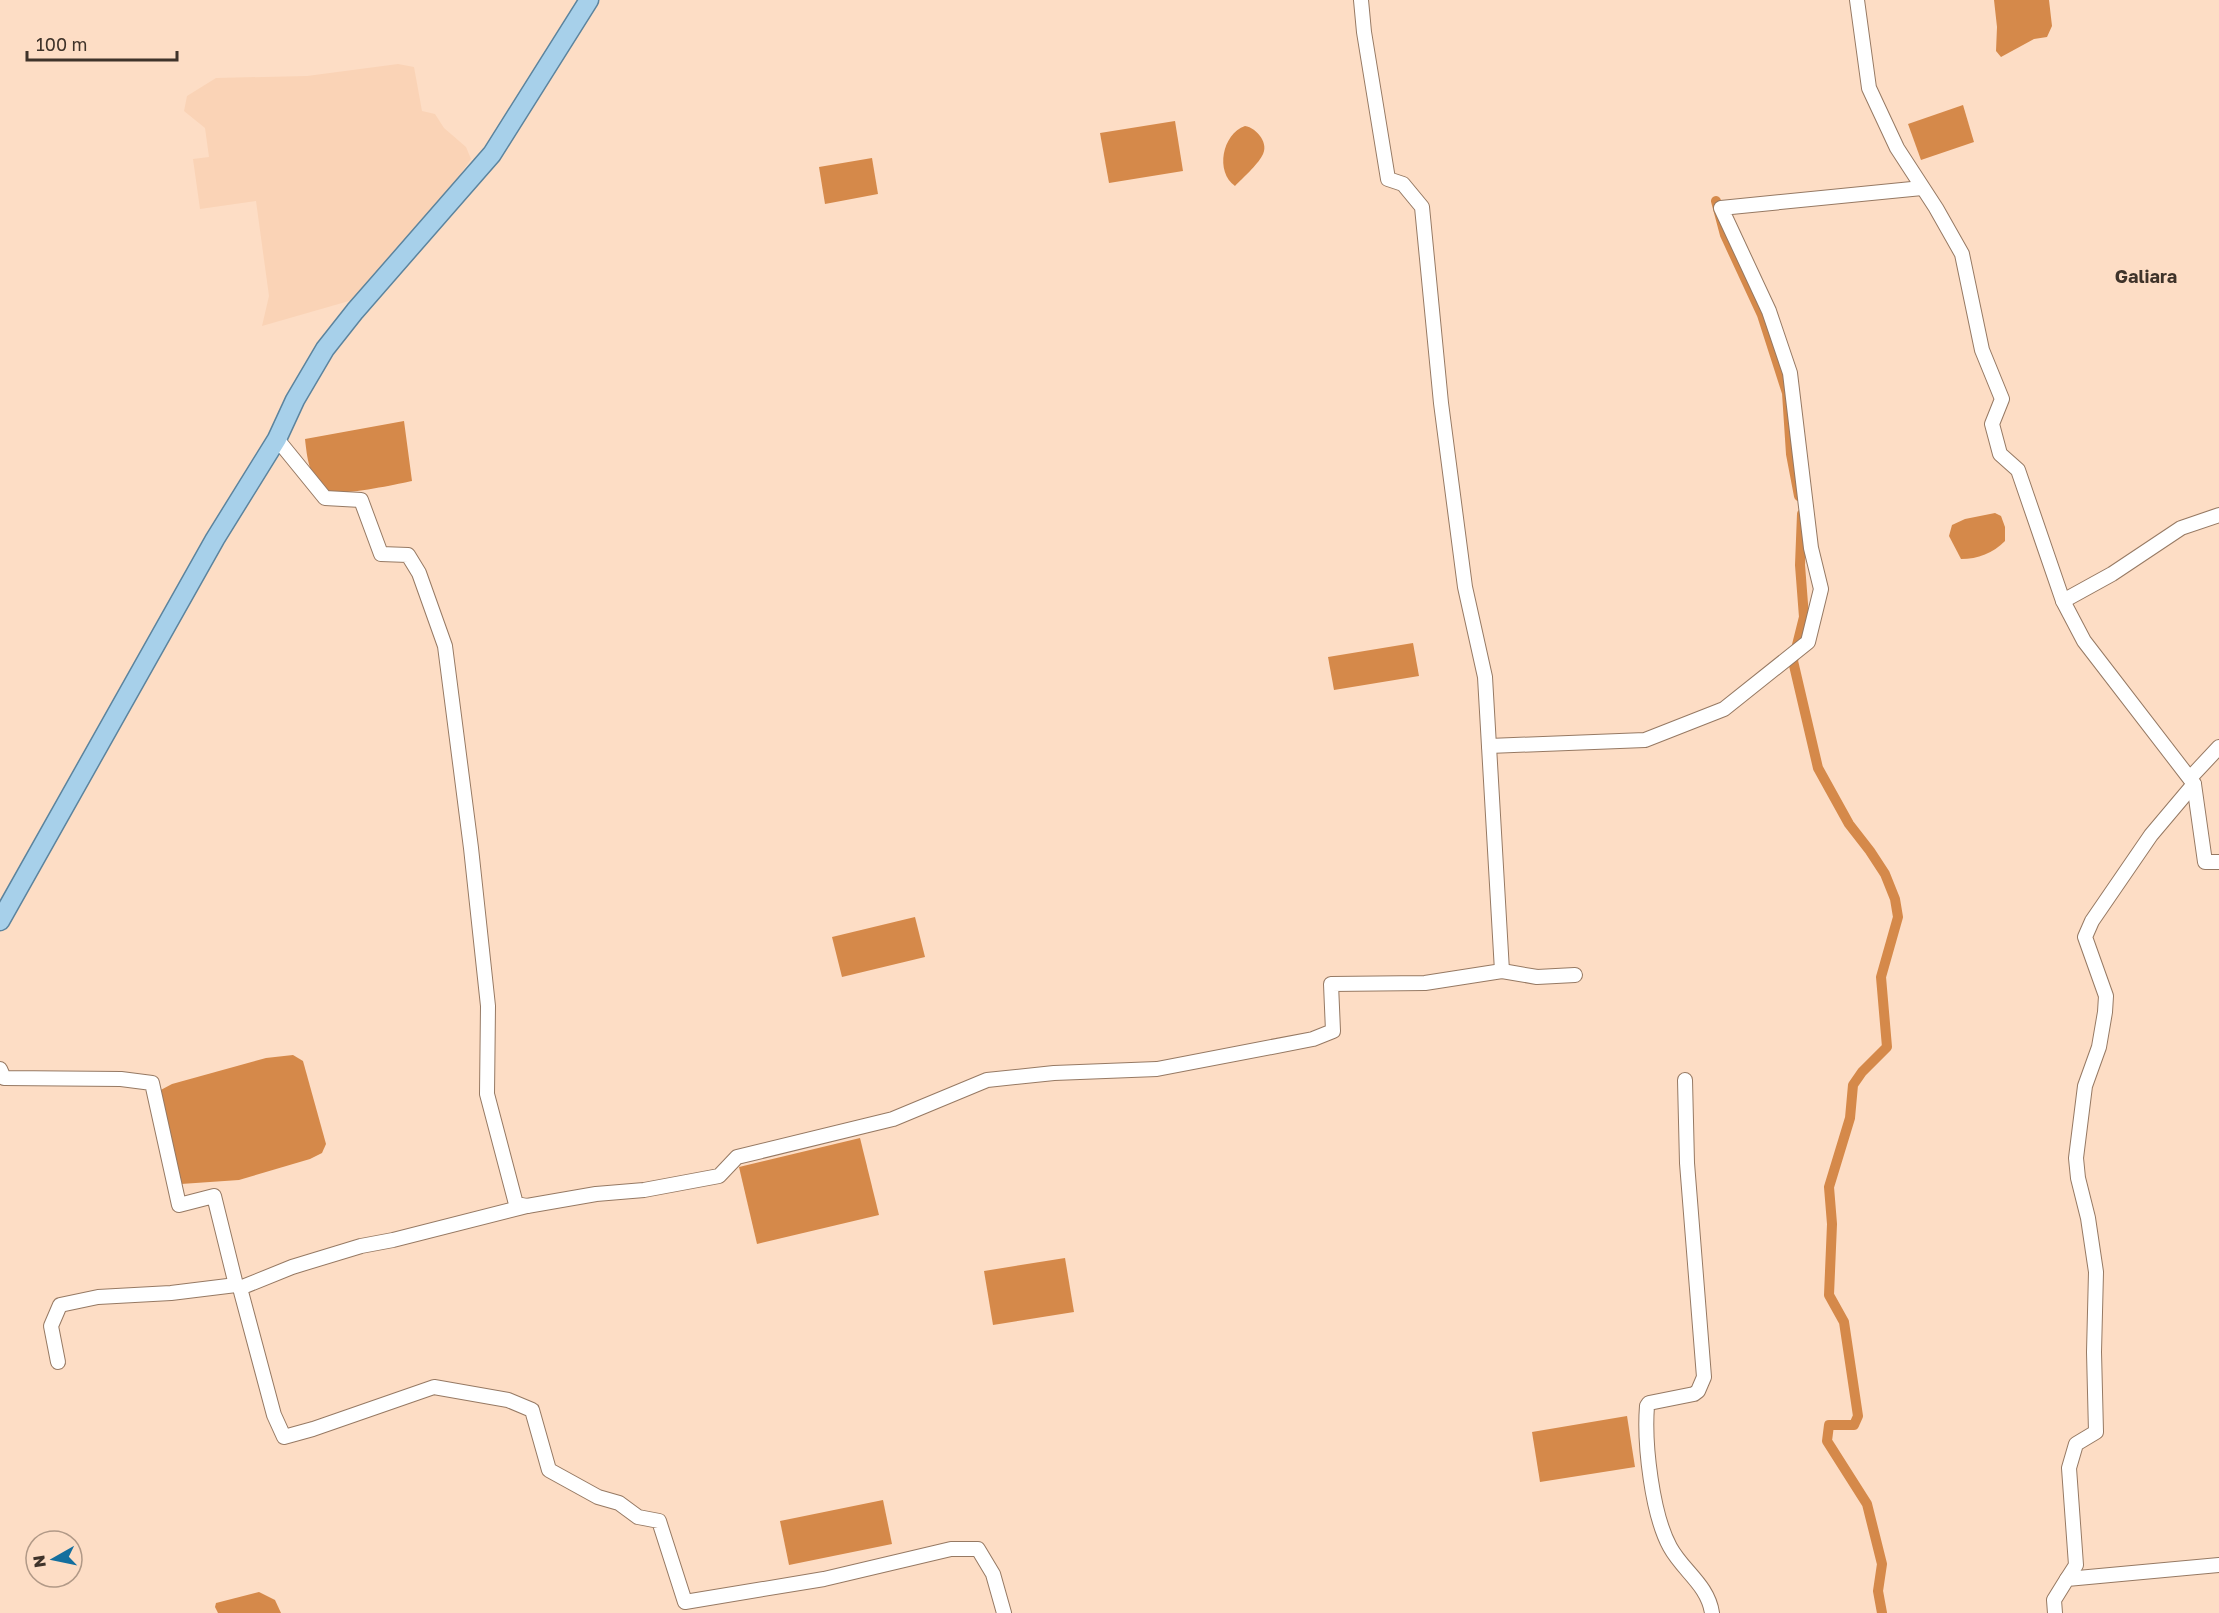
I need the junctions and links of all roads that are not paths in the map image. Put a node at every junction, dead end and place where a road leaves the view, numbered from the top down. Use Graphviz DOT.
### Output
graph roads {
  1 [pos="589,0"];
  2 [pos="1361,0"];
  3 [pos="1857,0"];
  4 [pos="1923,188"];
  5 [pos="278,439"];
  6 [pos="2219,516"];
  7 [pos="2063,601"];
  8 [pos="1489,746"];
  9 [pos="2219,747"];
  10 [pos="2192,781"];
  11 [pos="2219,862"];
  12 [pos="0,921"];
  13 [pos="1502,971"];
  14 [pos="1575,975"];
  15 [pos="0,1069"];
  16 [pos="1685,1080"];
  17 [pos="526,1206"];
  18 [pos="238,1286"];
  19 [pos="58,1362"];
  20 [pos="2219,1565"];
  21 [pos="2067,1579"];
  22 [pos="1004,1613"];
  23 [pos="1712,1613"];
  24 [pos="2055,1613"];
  1 -- 5 [label="main road"];
  2 -- 8 [label="street"];
  3 -- 4 [label="street"];
  4 -- 7 [label="street"];
  4 -- 8 [label="street"];
  5 -- 12 [label="main road"];
  5 -- 17 [label="street"];
  6 -- 7 [label="street"];
  7 -- 10 [label="street"];
  8 -- 13 [label="street"];
  9 -- 10 [label="street"];
  10 -- 11 [label="street"];
  10 -- 21 [label="street"];
  13 -- 14 [label="street"];
  13 -- 17 [label="street"];
  15 -- 18 [label="street"];
  16 -- 23 [label="street"];
  17 -- 18 [label="street"];
  18 -- 19 [label="street"];
  18 -- 22 [label="street"];
  20 -- 21 [label="street"];
  21 -- 24 [label="street"];
}
